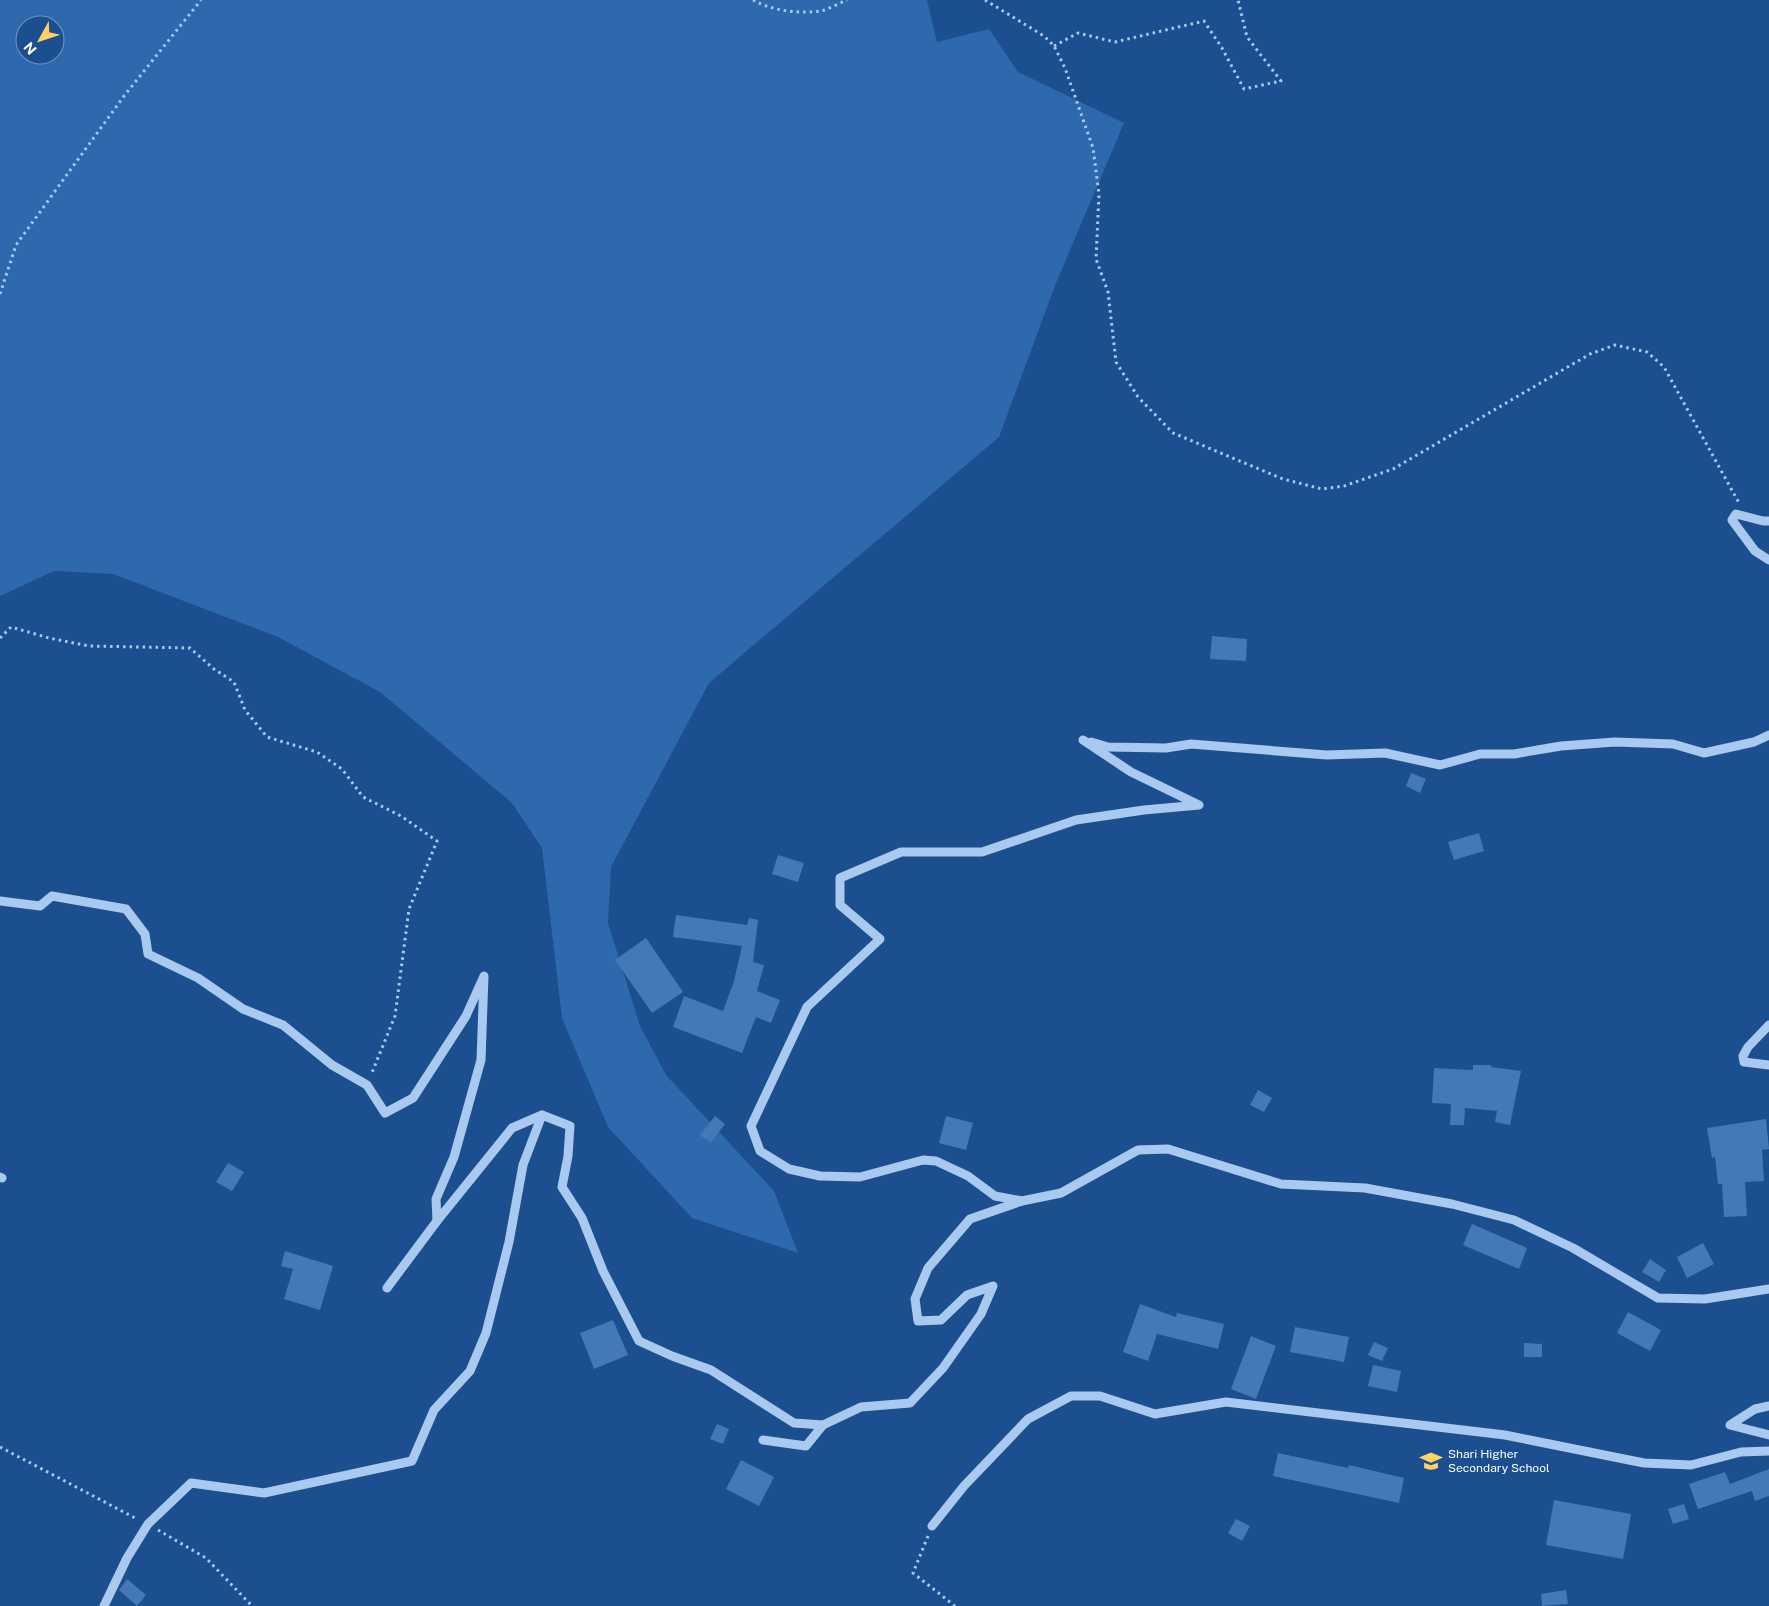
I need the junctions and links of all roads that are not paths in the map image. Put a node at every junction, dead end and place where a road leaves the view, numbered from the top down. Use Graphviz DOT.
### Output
graph roads {
  1 [pos="1769,521"];
  2 [pos="1769,560"];
  3 [pos="1769,735"];
  4 [pos="0,901"];
  5 [pos="1769,1026"];
  6 [pos="1769,1065"];
  7 [pos="542,1115"];
  8 [pos="1022,1201"];
  9 [pos="437,1221"];
  10 [pos="387,1288"];
  11 [pos="1769,1289"];
  12 [pos="1769,1406"];
  13 [pos="824,1425"];
  14 [pos="1769,1435"];
  15 [pos="762,1440"];
  16 [pos="1769,1451"];
  17 [pos="932,1526"];
  18 [pos="104,1606"];
  1 -- 2 [label="street"];
  3 -- 8 [label="street"];
  4 -- 9 [label="street"];
  5 -- 6 [label="street"];
  7 -- 9 [label="street"];
  7 -- 13 [label="street"];
  7 -- 18 [label="street"];
  8 -- 11 [label="street"];
  8 -- 13 [label="street"];
  9 -- 10 [label="street"];
  12 -- 14 [label="street"];
  13 -- 15 [label="street"];
  16 -- 17 [label="street"];
}
